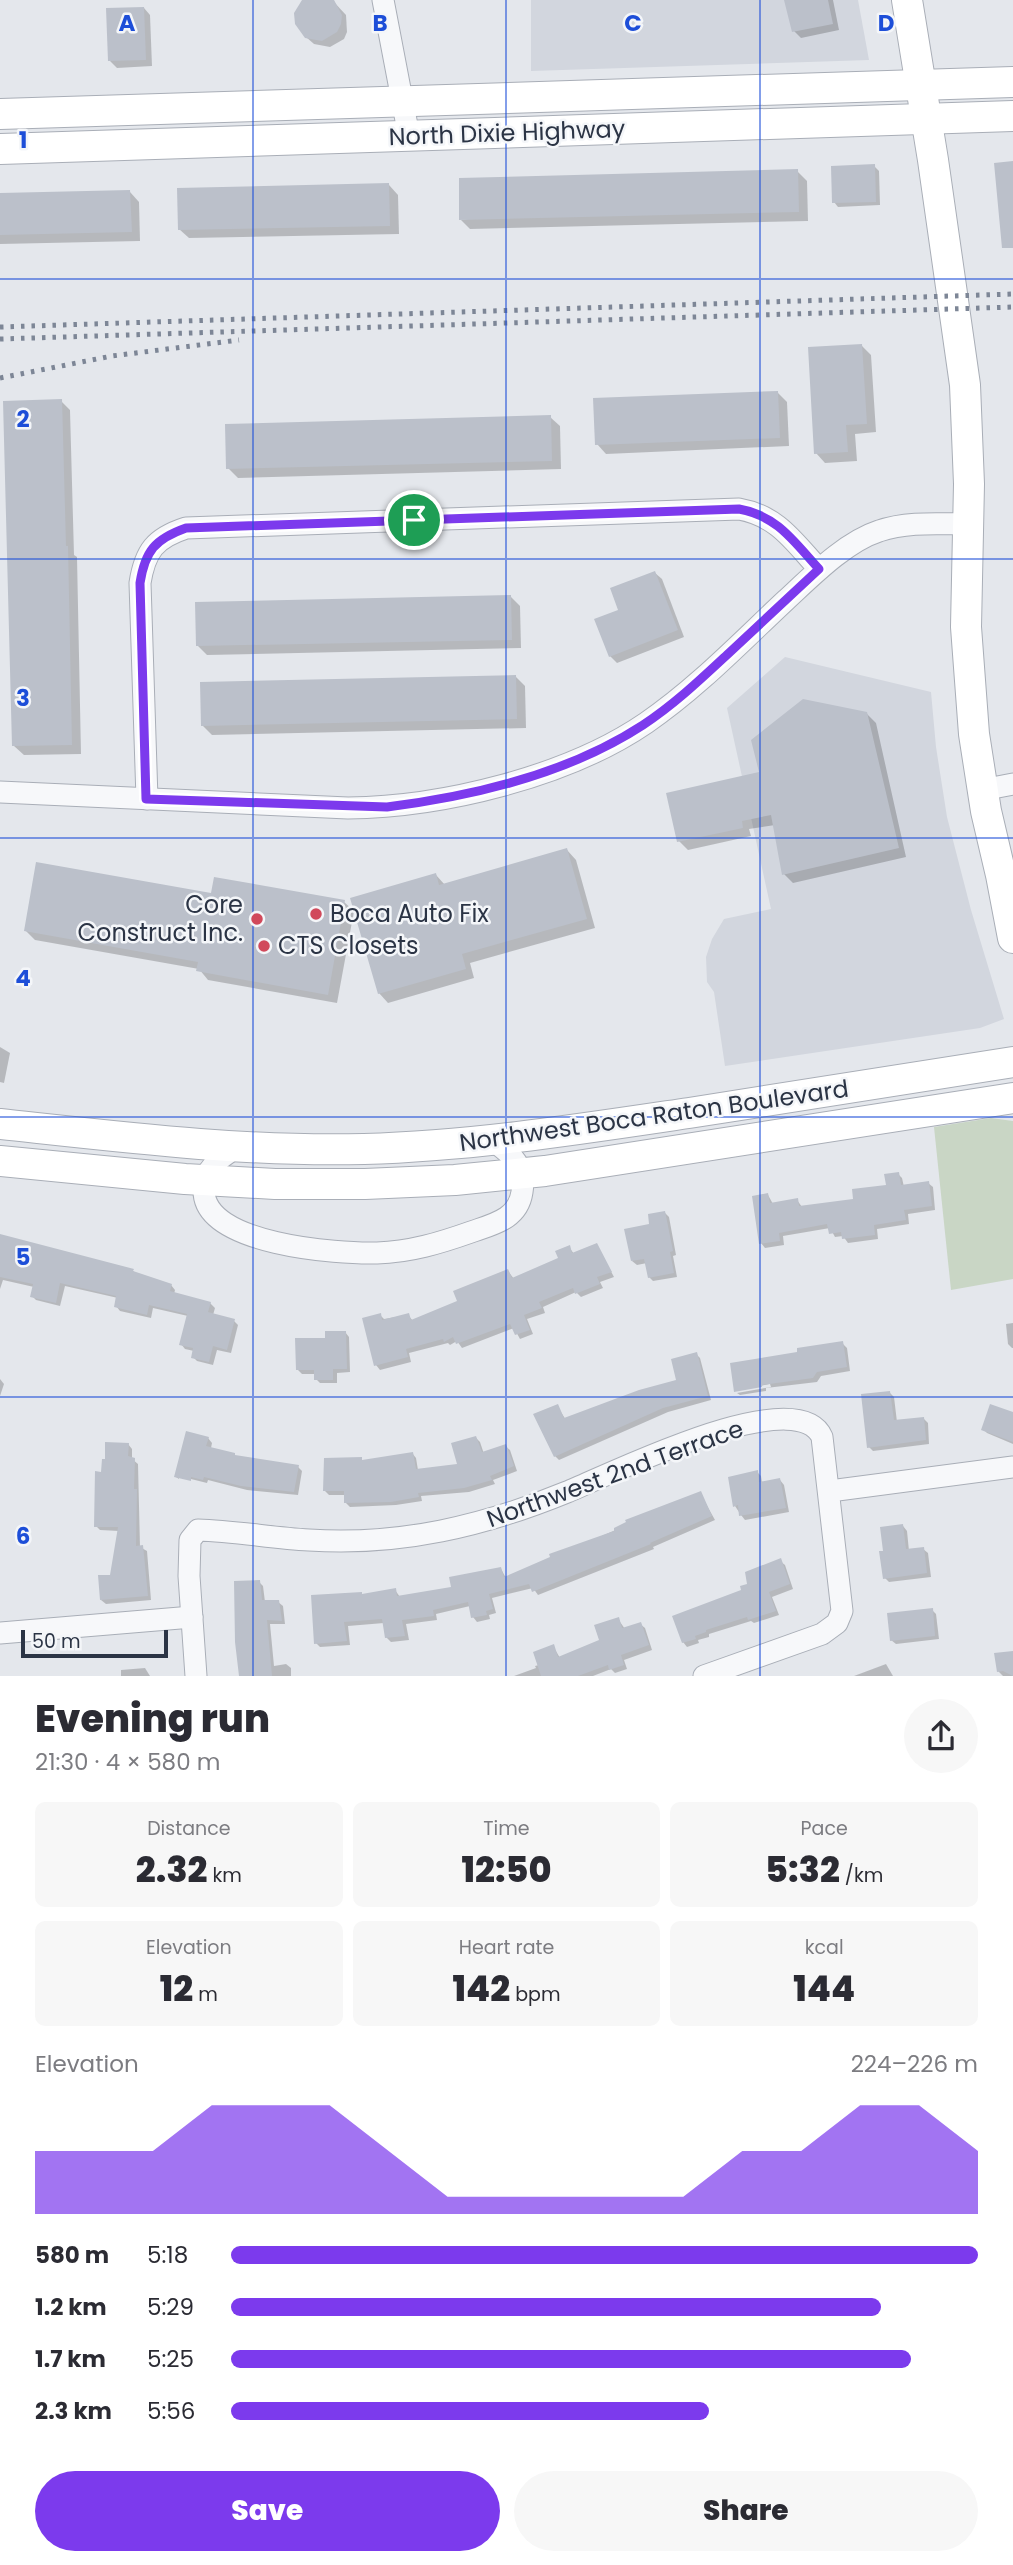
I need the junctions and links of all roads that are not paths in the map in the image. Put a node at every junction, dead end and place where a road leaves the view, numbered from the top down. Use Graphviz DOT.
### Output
graph roads {
  1 [pos="383,0"];
  2 [pos="907,0"];
  3 [pos="1013,82"];
  4 [pos="922,85"];
  5 [pos="403,102"];
  6 [pos="0,114"];
  7 [pos="1013,116"];
  8 [pos="927,120"];
  9 [pos="409,136"];
  10 [pos="0,149"];
  11 [pos="969,524"];
  12 [pos="819,569"];
  13 [pos="1013,784"];
  14 [pos="982,790"];
  15 [pos="0,792"];
  16 [pos="146,799"];
  17 [pos="1007,886"];
  18 [pos="1013,938"];
  19 [pos="1013,1062"];
  20 [pos="1013,1098"];
  21 [pos="0,1124"];
  22 [pos="493,1141"];
  23 [pos="237,1147"];
  24 [pos="0,1161"];
  25 [pos="523,1173"];
  26 [pos="204,1180"];
  27 [pos="1013,1467"];
  28 [pos="830,1491"];
  29 [pos="192,1617"];
  30 [pos="0,1633"];
  31 [pos="195,1676"];
  32 [pos="704,1676"];
  1 -- 5 [label="street"];
  2 -- 4 [label="main road"];
  3 -- 4 [label="main road, North Dixie Highway"];
  4 -- 5 [label="main road, North Dixie Highway"];
  4 -- 8 [label="main road"];
  5 -- 6 [label="main road, North Dixie Highway"];
  5 -- 9 [label="street"];
  7 -- 8 [label="main road, North Dixie Highway"];
  8 -- 9 [label="main road, North Dixie Highway"];
  8 -- 11 [label="main road"];
  9 -- 10 [label="main road, North Dixie Highway"];
  11 -- 12 [label="street"];
  11 -- 14 [label="main road"];
  12 -- 16 [label="street"];
  12 -- 16 [label="street"];
  13 -- 14 [label="street"];
  14 -- 17 [label="main road"];
  15 -- 16 [label="street"];
  17 -- 18 [label="main road"];
  19 -- 22 [label="main road, Northwest Boca Raton Boulevard"];
  20 -- 25 [label="main road, Northwest Boca Raton Boulevard"];
  21 -- 23 [label="main road, Northwest Boca Raton Boulevard"];
  22 -- 23 [label="main road, Northwest Boca Raton Boulevard"];
  22 -- 25 [label="street"];
  23 -- 26 [label="street"];
  24 -- 26 [label="main road, Northwest Boca Raton Boulevard"];
  25 -- 26 [label="main road, Northwest Boca Raton Boulevard"];
  25 -- 26 [label="street"];
  27 -- 28 [label="street"];
  28 -- 29 [label="street, Northwest 2nd Terrace"];
  28 -- 32 [label="street, Northwest 2nd Terrace"];
  29 -- 30 [label="street"];
  29 -- 31 [label="street"];
}
